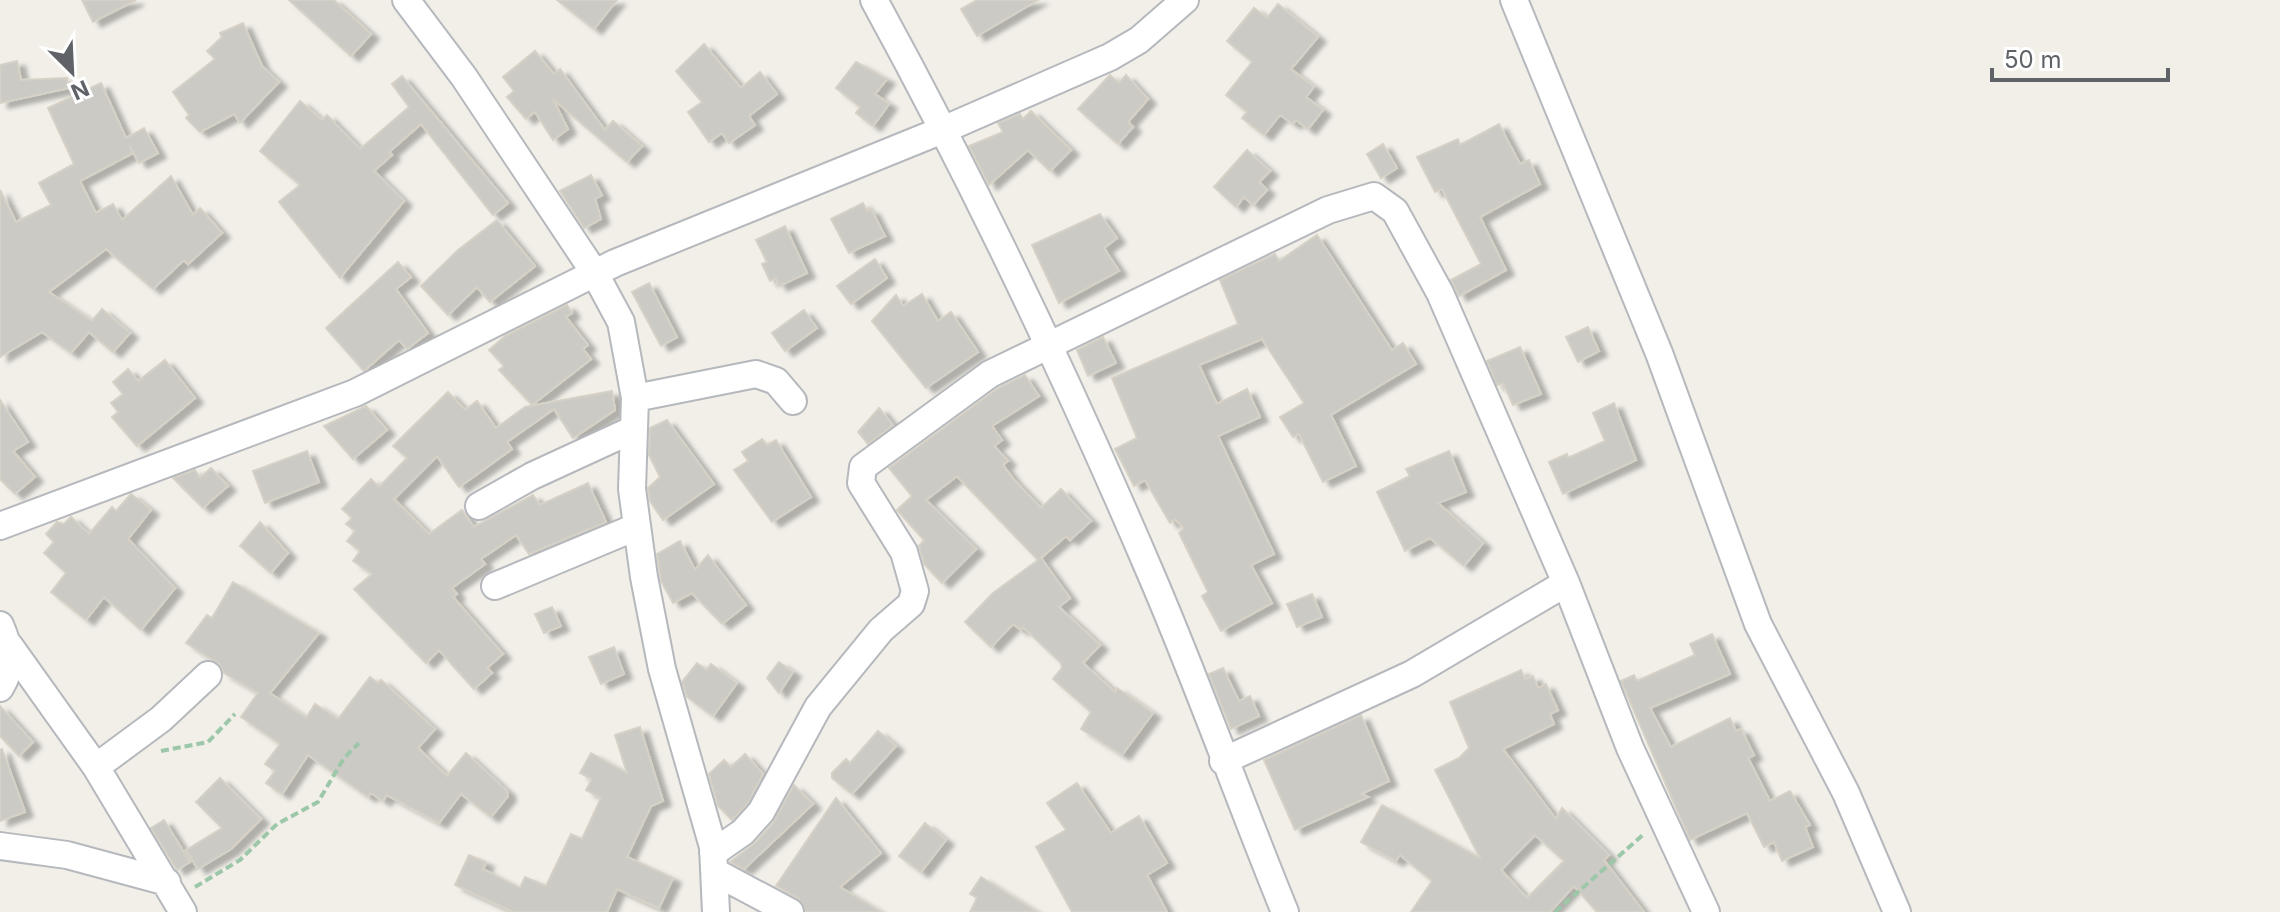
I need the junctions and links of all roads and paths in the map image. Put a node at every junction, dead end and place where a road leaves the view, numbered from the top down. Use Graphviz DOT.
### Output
graph roads {
  1 [pos="406,0"];
  2 [pos="874,0"];
  3 [pos="1185,0"];
  4 [pos="1514,0"];
  5 [pos="945,129"];
  6 [pos="594,272"];
  7 [pos="1049,348"];
  8 [pos="635,398"];
  9 [pos="793,401"];
  10 [pos="632,430"];
  11 [pos="479,506"];
  12 [pos="0,526"];
  13 [pos="636,527"];
  14 [pos="1566,583"];
  15 [pos="495,586"];
  16 [pos="4,635"];
  17 [pos="208,675"];
  18 [pos="0,688"];
  19 [pos="235,714"];
  20 [pos="359,743"];
  21 [pos="156,752"];
  22 [pos="1223,761"];
  23 [pos="96,767"];
  24 [pos="1662,820"];
  25 [pos="0,846"];
  26 [pos="714,863"];
  27 [pos="175,897"];
  28 [pos="716,912"];
  29 [pos="790,912"];
  30 [pos="1285,912"];
  31 [pos="1555,912"];
  32 [pos="1706,912"];
  33 [pos="1897,912"];
  1 -- 6 [label="street"];
  2 -- 5 [label="street"];
  3 -- 5 [label="street"];
  4 -- 33 [label="street"];
  5 -- 6 [label="street"];
  5 -- 7 [label="street"];
  6 -- 8 [label="street"];
  6 -- 12 [label="street"];
  7 -- 14 [label="street"];
  7 -- 22 [label="street"];
  7 -- 26 [label="street"];
  8 -- 9 [label="street"];
  8 -- 10 [label="street"];
  10 -- 11 [label="street"];
  10 -- 13 [label="street"];
  13 -- 15 [label="street"];
  13 -- 26 [label="street"];
  14 -- 22 [label="street"];
  14 -- 24 [label="street"];
  16 -- 18 [label="street"];
  16 -- 23 [label="street"];
  17 -- 23 [label="street"];
  19 -- 21 [label="path"];
  20 -- 27 [label="path"];
  22 -- 30 [label="street"];
  23 -- 27 [label="street"];
  24 -- 31 [label="path"];
  24 -- 32 [label="street"];
  25 -- 27 [label="street"];
  26 -- 28 [label="street"];
  26 -- 29 [label="street"];
}
